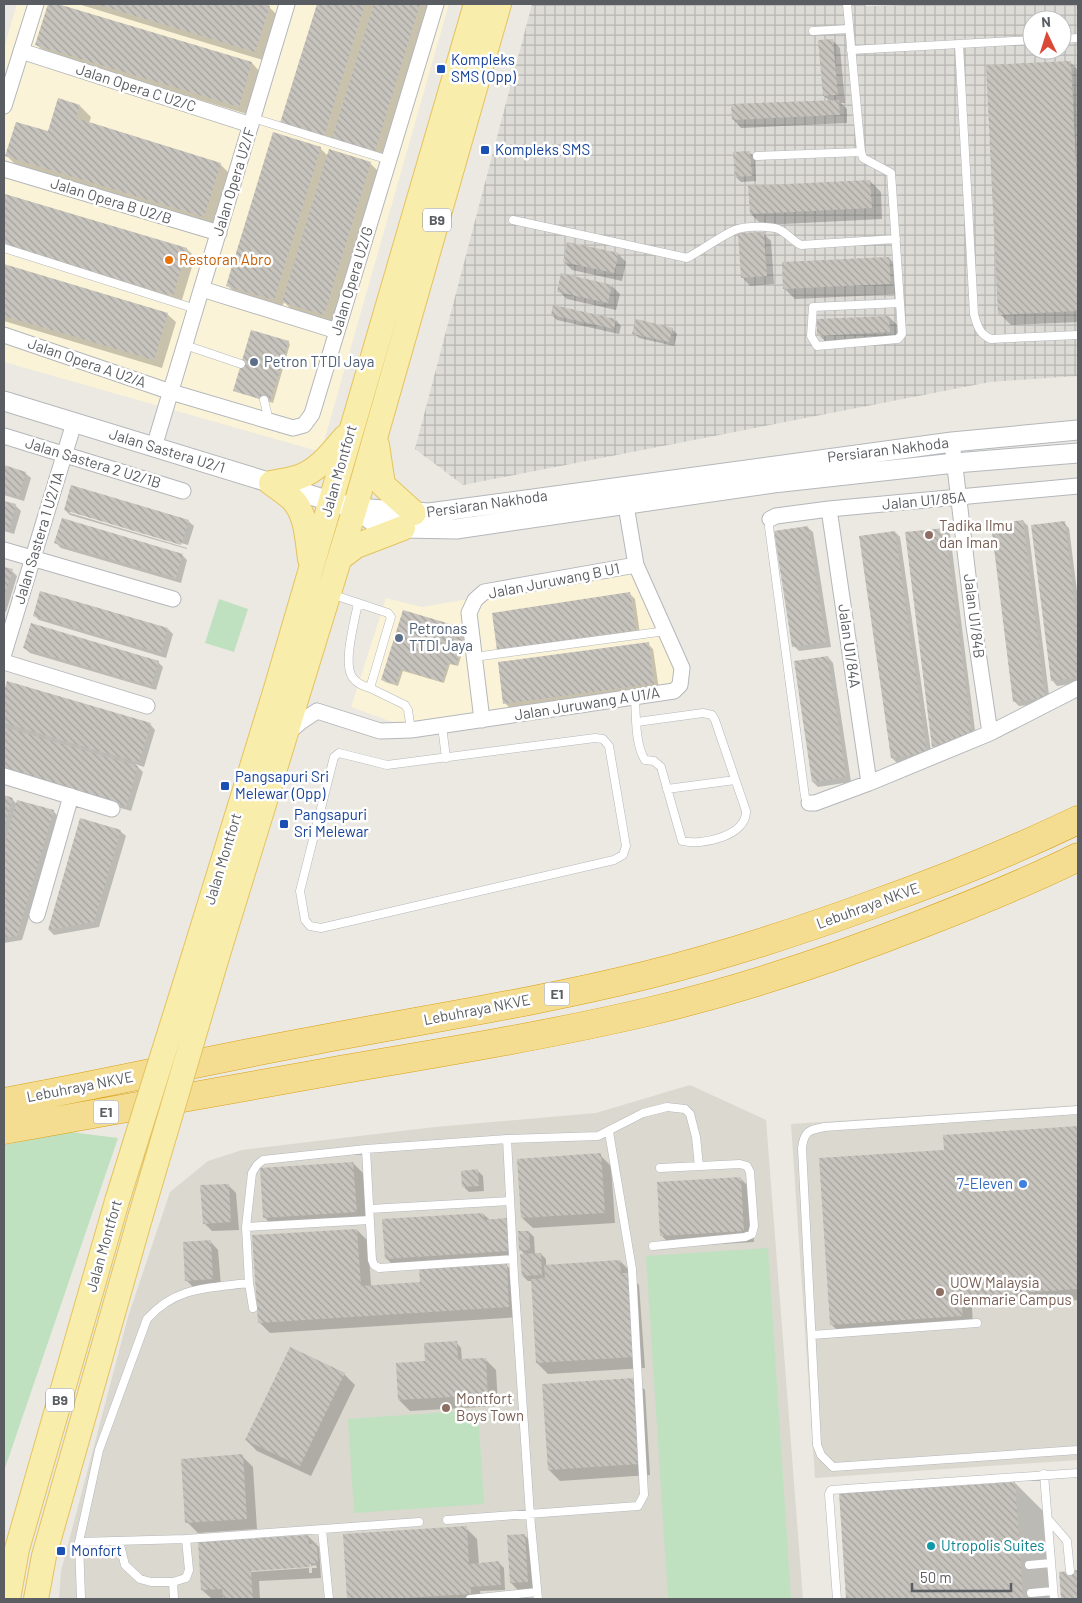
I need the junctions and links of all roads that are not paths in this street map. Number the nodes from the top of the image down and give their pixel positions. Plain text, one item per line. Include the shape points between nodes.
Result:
1 (36, 4) edge
2 (287, 4) edge
3 (436, 4) edge
4 (476, 4) edge
5 (499, 4) edge
6 (847, 4) edge
7 (850, 28) junction
8 (813, 31) dead end
9 (1022, 41) edge
10 (959, 45) junction
11 (852, 50) junction
12 (21, 51) junction
13 (4, 106) edge
14 (252, 122) junction
15 (861, 152) junction
16 (757, 156) dead end
17 (389, 160) junction
18 (4, 169) edge
19 (513, 220) dead end
20 (218, 233) junction
21 (896, 239) junction
22 (4, 248) edge
23 (202, 289) junction
24 (900, 302) junction
25 (196, 309) junction
26 (337, 331) junction
27 (4, 335) edge
28 (1078, 335) edge
29 (185, 345) junction
30 (241, 364) dead end
31 (171, 392) junction
32 (264, 400) dead end
33 (4, 401) edge
34 (269, 421) junction
35 (74, 423) junction
36 (351, 430) junction
37 (1078, 430) edge
38 (4, 436) edge
39 (376, 436) junction
40 (952, 442) junction
41 (154, 447) junction
42 (1078, 453) edge
43 (64, 455) junction
44 (955, 463) junction
45 (272, 483) junction
46 (623, 485) junction
47 (1078, 486) edge
48 (183, 490) dead end
49 (960, 498) junction
50 (330, 501) junction
51 (626, 504) junction
52 (355, 508) junction
53 (829, 509) junction
54 (770, 519) joint
55 (408, 520) junction
56 (4, 550) edge
57 (33, 558) junction
58 (340, 558) junction
59 (311, 566) junction
60 (636, 566) junction
61 (329, 593) junction
62 (173, 599) dead end
63 (358, 603) junction
64 (666, 631) junction
65 (4, 653) edge
66 (474, 657) junction
67 (4, 662) edge
68 (304, 678) junction
69 (370, 688) junction
70 (1078, 688) edge
71 (635, 697) junction
72 (147, 706) dead end
73 (317, 711) junction
74 (482, 720) junction
75 (637, 722) junction
76 (442, 726) junction
77 (411, 730) junction
78 (990, 733) junction
79 (286, 735) junction
80 (446, 758) junction
81 (4, 776) edge
82 (735, 780) junction
83 (869, 783) junction
84 (667, 789) junction
85 (72, 796) junction
86 (809, 802) joint
87 (112, 808) dead end
88 (1078, 820) edge
89 (1078, 857) edge
90 (38, 915) dead end
91 (206, 954) junction
92 (8, 1099) edge
93 (1078, 1110) edge
94 (4, 1130) edge
95 (609, 1132) junction
96 (507, 1140) junction
97 (366, 1149) junction
98 (699, 1166) junction
99 (660, 1168) dead end
100 (510, 1201) junction
101 (370, 1210) junction
102 (370, 1220) junction
103 (246, 1227) junction
104 (652, 1246) dead end
105 (513, 1259) junction
106 (249, 1283) junction
107 (253, 1308) dead end
108 (976, 1323) dead end
109 (812, 1335) junction
110 (1078, 1450) edge
111 (1078, 1473) edge
112 (1044, 1474) junction
113 (530, 1514) junction
114 (1048, 1519) junction
115 (447, 1520) dead end
116 (419, 1522) dead end
117 (322, 1530) junction
118 (186, 1539) junction
119 (119, 1541) junction
120 (79, 1542) junction
121 (1051, 1563) junction
122 (1029, 1565) dead end
123 (1070, 1571) dead end
124 (173, 1582) junction
125 (1031, 1593) dead end
126 (1054, 1595) edge
127 (537, 1596) edge
128 (8, 1599) edge
129 (36, 1599) edge
130 (81, 1599) edge
131 (174, 1599) edge
132 (329, 1599) edge
133 (470, 1599) edge
134 (837, 1599) edge

1 - 12 street
2 - 14 street, Jalan Opera U2/F
3 - 17 street, Jalan Opera U2/G
4 - 36 main road, Jalan Montfort / B9
5 - 39 main road, Jalan Montfort / B9
6 - 7 lane
7 - 8 lane
7 - 11 lane
9 - 10 lane
10 - 11 lane
10 - 28 lane via 977,328 991,339
11 - 15 lane
12 - 13 street
12 - 14 street, Jalan Opera C U2/C
14 - 17 lane
14 - 20 street, Jalan Opera U2/F
15 - 16 lane
15 - 21 lane via 863,158 891,173
17 - 26 street, Jalan Opera U2/G
18 - 20 street, Jalan Opera B U2/B
19 - 21 lane via 687,258 736,229 752,227 775,228 801,245
20 - 23 street, Jalan Opera U2/F
21 - 24 lane
22 - 25 lane
23 - 25 street, Jalan Opera U2/F
23 - 26 street
24 - 24 lane via 902,334 898,339 817,346 811,336 813,307
25 - 29 street, Jalan Opera U2/F
26 - 34 street, Jalan Opera U2/G via 312,414 304,425 293,428
27 - 31 street, Jalan Opera A U2/A
29 - 30 lane
29 - 31 street, Jalan Opera U2/F
31 - 34 street, Jalan Opera U2/G
31 - 41 street, Jalan Opera U2/F
32 - 34 lane
33 - 35 street, Jalan Sastera U2/1
35 - 41 street, Jalan Sastera U2/1
35 - 43 street, Jalan Sastera 1 U2/1A
36 - 45 main road via 312,471
36 - 50 main road, Jalan Montfort / B9
37 - 40 street, Persiaran Nakhoda
38 - 43 street, Jalan Sastera 2 U2/1B
39 - 52 main road, Jalan Montfort / B9
39 - 55 main road via 383,485
40 - 44 street, Jalan U1/84B
40 - 46 street, Persiaran Nakhoda
41 - 45 street, Jalan Sastera U2/1
42 - 44 street, Persiaran Nakhoda
43 - 48 street, Jalan Sastera 2 U2/1B
43 - 57 street, Jalan Sastera 1 U2/1A
44 - 49 street, Jalan U1/84B
44 - 51 street, Persiaran Nakhoda via 773,483
45 - 50 street, Jalan Sastera U2/1
45 - 59 main road via 292,499 304,519
46 - 51 street, Jalan Juruwang A U1/A
46 - 55 street, Persiaran Nakhoda via 429,513
47 - 49 street, Jalan U1/85A
49 - 53 street, Jalan U1/85A
49 - 78 street, Jalan U1/84B
50 - 52 street, Persiaran Nakhoda
50 - 59 main road, Jalan Montfort / B9
51 - 55 street, Persiaran Nakhoda via 456,529
51 - 60 street, Jalan Juruwang A U1/A
52 - 55 street, Persiaran Nakhoda via 378,508
52 - 58 main road, Jalan Montfort / B9
53 - 54 street, Jalan U1/85A
53 - 83 street, Jalan U1/84A
54 - 86 lane via 768,527 805,797
55 - 58 main road via 356,546
56 - 57 street
57 - 62 street
57 - 65 street, Jalan Sastera 1 U2/1A
58 - 61 main road, Jalan Montfort / B9
59 - 91 main road, Jalan Montfort / B9
60 - 64 street, Jalan Juruwang A U1/A
60 - 66 street, Jalan Juruwang B U1 via 484,592 468,613
61 - 63 lane
61 - 68 main road, Jalan Montfort / B9
63 - 69 lane via 349,670 352,678
63 - 69 lane via 388,613 391,617
64 - 66 lane
64 - 71 street, Jalan Juruwang A U1/A via 682,668 680,685 674,691
66 - 74 street, Jalan Juruwang B U1
67 - 72 street
68 - 73 street
68 - 79 main road, Jalan Montfort / B9
69 - 77 lane via 405,706
70 - 78 street
71 - 74 street, Jalan Juruwang A U1/A
71 - 75 lane
73 - 77 street, Jalan Juruwang A U1/A via 380,731
73 - 79 street
74 - 76 street, Jalan Juruwang A U1/A
75 - 82 lane via 703,712 712,715
75 - 84 lane via 640,753 645,760 654,761 661,767
76 - 77 street, Jalan Juruwang A U1/A
76 - 80 lane
78 - 83 street
79 - 91 main road, Jalan Montfort / B9
80 - 80 lane via 603,739 609,746 626,846 623,854 614,860 340,924 321,928 310,926 305,920 300,891 334,757 340,753 387,765
81 - 85 street
82 - 84 lane
82 - 84 lane via 746,811 745,821 721,838 688,843 682,841
83 - 86 street via 815,803
85 - 87 street
85 - 90 street
88 - 92 highway, Lebuhraya NKVE / E1 via 922,887 776,939 691,964 507,1005
89 - 94 highway, Lebuhraya NKVE / E1 via 961,909 808,966 648,1012 452,1051
91 - 128 main road, Jalan Montfort / B9, bridge via 117,1201 17,1549
91 - 129 main road, Jalan Montfort / B9, bridge via 140,1218 44,1556
93 - 109 lane via 811,1130 803,1139 802,1148
95 - 96 lane via 598,1136
95 - 98 lane via 644,1113 667,1107 685,1109 690,1114 696,1137
95 - 113 lane via 632,1269 644,1495 638,1506
96 - 97 lane
96 - 100 lane
97 - 101 lane
97 - 103 lane via 263,1160 252,1172
98 - 99 lane
98 - 104 lane via 747,1166 754,1226 752,1234
100 - 101 lane
100 - 105 lane
101 - 102 lane
102 - 103 lane
102 - 105 lane via 372,1260 379,1268
103 - 106 lane
105 - 113 lane
106 - 107 lane
106 - 120 lane via 192,1290 173,1297 148,1319 99,1450
108 - 109 lane
109 - 110 lane via 818,1445 821,1454 833,1467
111 - 112 lane
112 - 114 lane
112 - 134 lane via 831,1490
113 - 115 lane
113 - 127 lane
114 - 121 lane
114 - 123 lane via 1067,1541
116 - 117 lane
117 - 118 lane
117 - 132 lane
118 - 119 lane
118 - 124 lane via 189,1570 186,1578
119 - 120 lane
119 - 124 lane via 125,1565 140,1579
120 - 130 lane
121 - 122 lane
121 - 126 lane
124 - 131 lane
125 - 126 lane
127 - 133 lane

